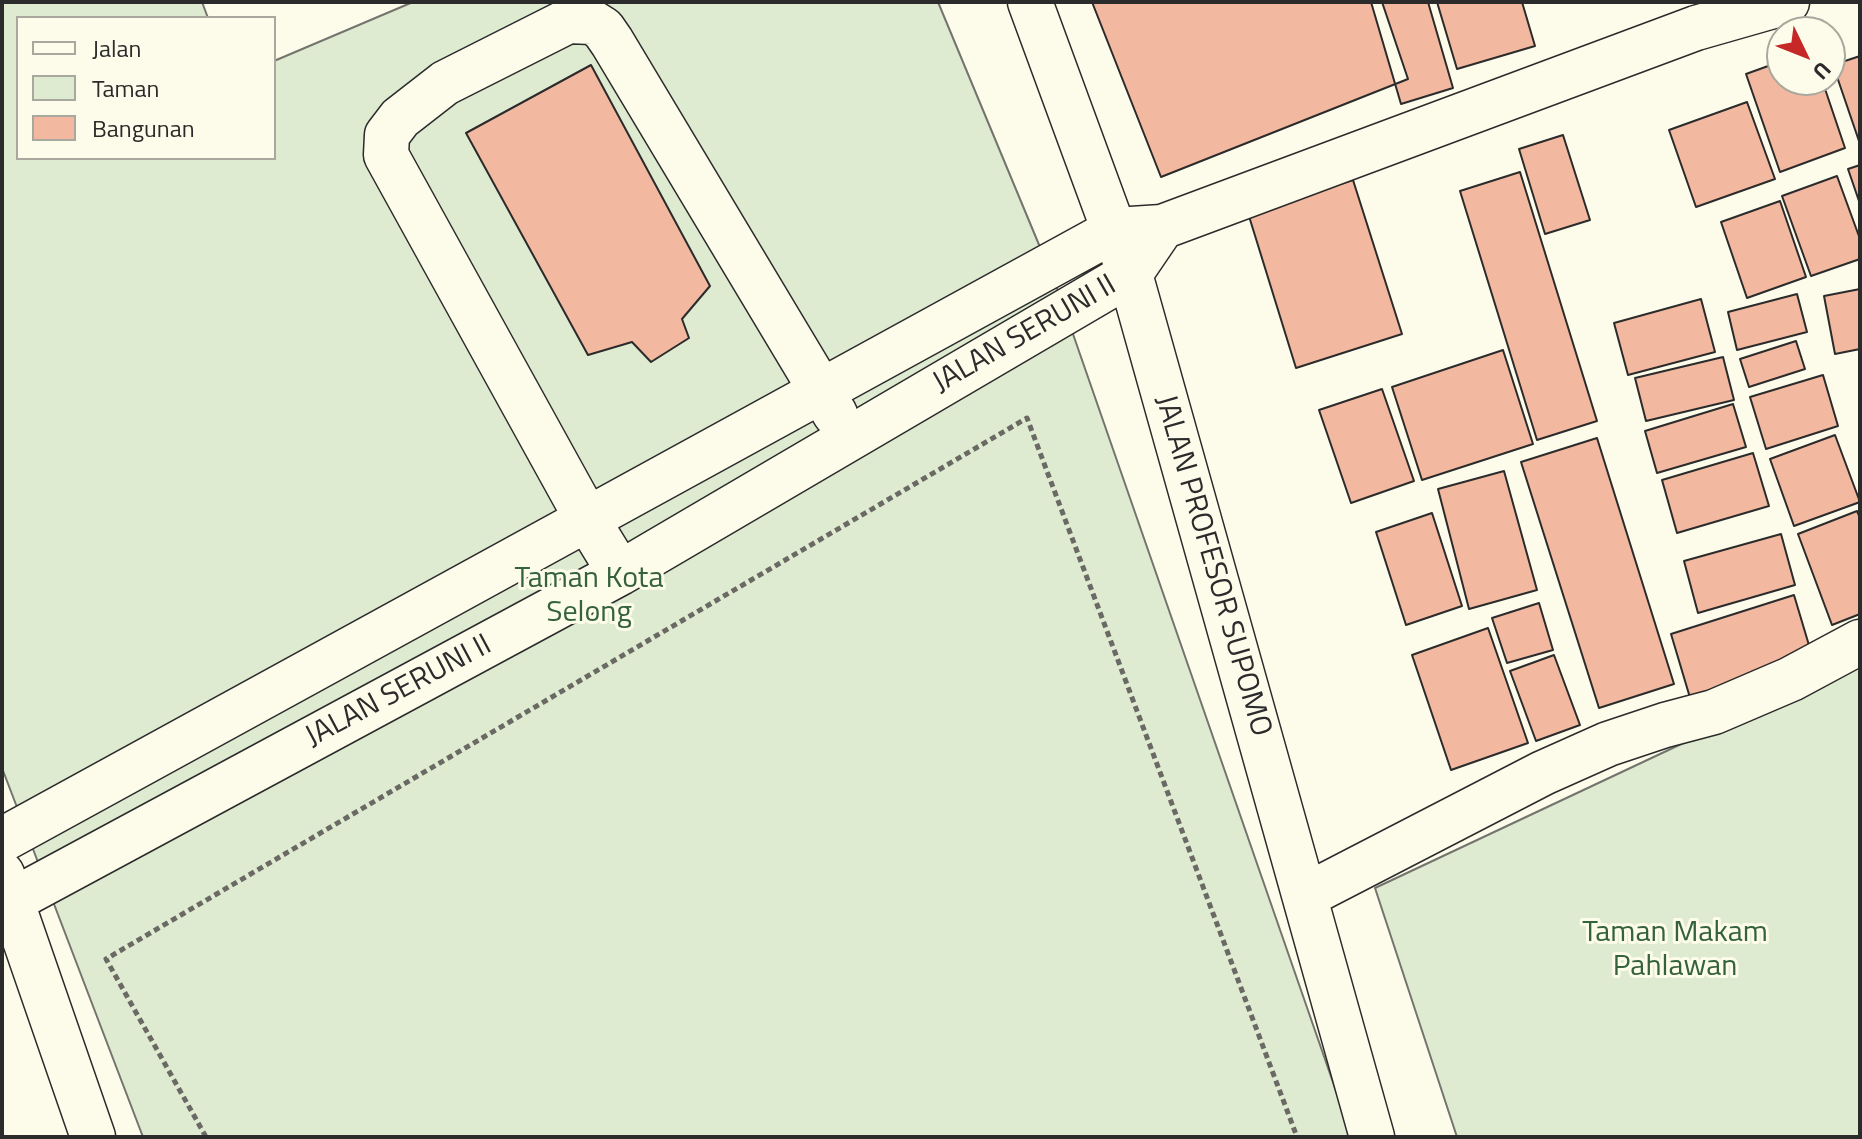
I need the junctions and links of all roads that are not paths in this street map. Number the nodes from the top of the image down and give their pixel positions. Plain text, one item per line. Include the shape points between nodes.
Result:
1 (1030, 2) edge
2 (1787, 2) edge
3 (1162, 227) junction
4 (1115, 230) junction
5 (1130, 274) junction
6 (820, 391) junction
7 (849, 438) junction
8 (587, 519) junction
9 (620, 573) junction
10 (1860, 642) edge
11 (2, 840) edge
12 (6, 891) edge
13 (1305, 896) junction
14 (93, 1137) edge
15 (1372, 1137) edge

1 - 4 street, JALAN PROFESOR SUPOMO
2 - 3 street via 1696,28
3 - 4 street, JALAN SERUNI II
3 - 5 street, JALAN SERUNI II
4 - 5 street, JALAN PROFESOR SUPOMO
4 - 6 street, JALAN SERUNI II
5 - 7 street, JALAN SERUNI II
5 - 13 street, JALAN PROFESOR SUPOMO
6 - 7 street
6 - 8 street, JALAN SERUNI II
6 - 8 street via 603,29 592,22 568,21 445,83 400,118 387,135 386,155
7 - 9 street, JALAN SERUNI II
8 - 9 street
8 - 11 street, JALAN SERUNI II
9 - 12 street, JALAN SERUNI II
10 - 13 street via 1714,712 1608,744 1543,773
12 - 14 street
13 - 15 street, JALAN PROFESOR SUPOMO

